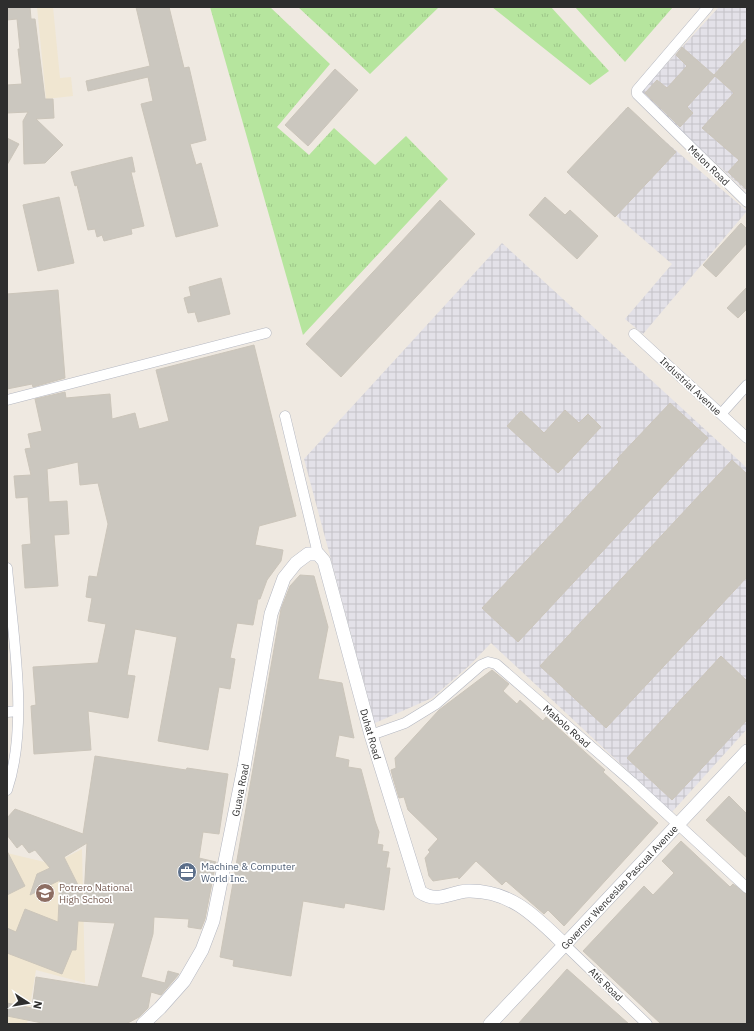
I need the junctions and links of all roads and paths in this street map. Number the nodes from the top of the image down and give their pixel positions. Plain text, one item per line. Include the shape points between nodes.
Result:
1 (708, 7) edge
2 (747, 202) edge
3 (266, 333) dead end
4 (634, 334) dead end
5 (747, 386) edge
6 (7, 400) edge
7 (721, 414) junction
8 (285, 416) dead end
9 (747, 438) edge
10 (318, 554) junction
11 (7, 568) edge
12 (18, 711) junction
13 (7, 712) edge
14 (371, 735) junction
15 (747, 751) edge
16 (7, 790) edge
17 (677, 825) junction
18 (747, 888) edge
19 (565, 945) junction
20 (143, 1024) edge
21 (490, 1024) edge
22 (647, 1024) edge

1 - 2 street, Melon Road via 637,90 637,94
3 - 6 street
4 - 7 street, Industrial Avenue
5 - 7 street
7 - 9 street, Industrial Avenue
8 - 10 street, Duhat Road
10 - 14 street, Duhat Road via 324,561
10 - 20 street, Guava Road via 308,554 296,563 284,578 274,607 213,921 202,950 184,981
11 - 12 street
12 - 13 street
12 - 16 street via 13,773
14 - 17 street, Mabolo Road via 405,723 436,704 481,665 488,662 496,664 632,782
14 - 19 street, Duhat Road via 420,892 428,898 433,898 467,891 484,893 517,903 534,914
15 - 17 street, Governor Wenceslao Pascual Avenue
17 - 18 street, Mabolo Road
17 - 19 street, Governor Wenceslao Pascual Avenue
19 - 21 street, Governor Wenceslao Pascual Avenue
19 - 22 street, Atis Road

